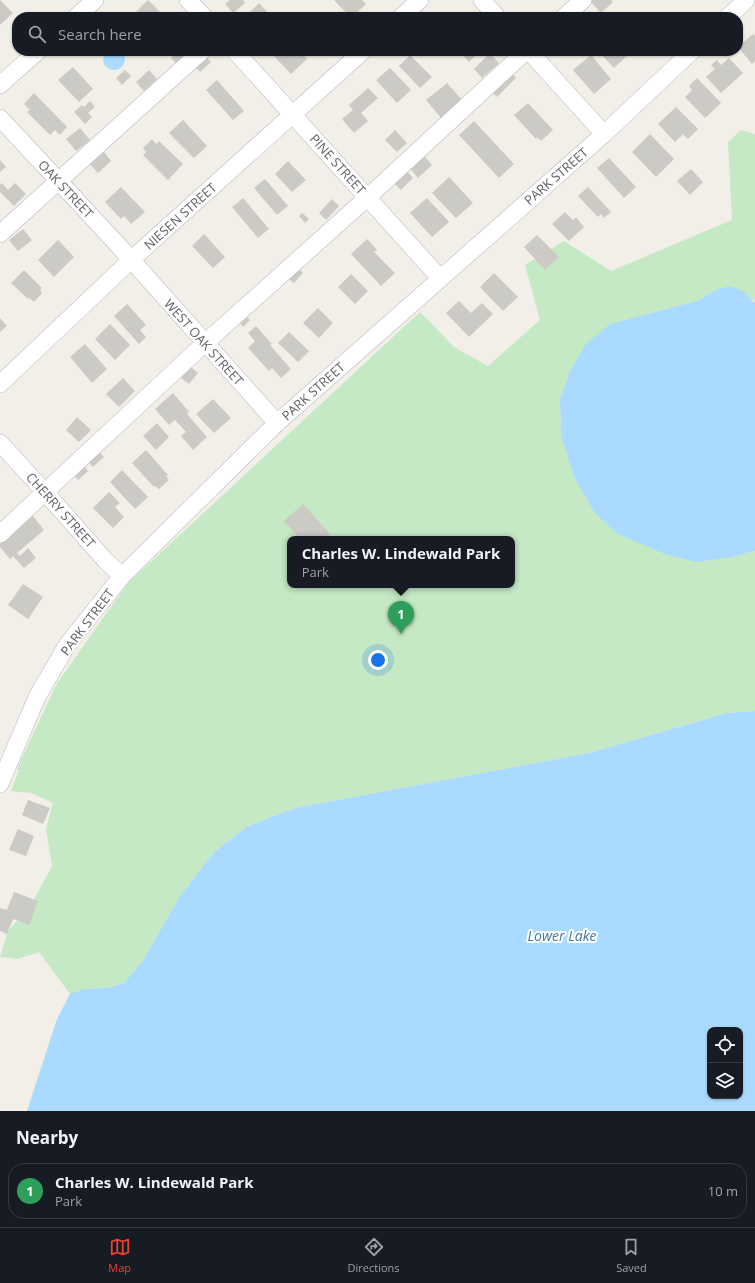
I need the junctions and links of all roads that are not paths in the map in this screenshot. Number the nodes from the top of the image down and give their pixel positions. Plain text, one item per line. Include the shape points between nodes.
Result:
1 (95, 0) edge
2 (188, 0) edge
3 (420, 0) edge
4 (482, 0) edge
5 (583, 0) edge
6 (746, 0) edge
7 (82, 12) edge
8 (199, 12) edge
9 (407, 12) edge
10 (493, 12) edge
11 (570, 12) edge
12 (733, 12) edge
13 (32, 56) edge
14 (197, 56) edge
15 (240, 56) edge
16 (357, 56) edge
17 (522, 56) edge
18 (532, 56) edge
19 (687, 56) edge
20 (0, 85) edge
21 (293, 114) junction
22 (0, 118) edge
23 (604, 134) junction
24 (58, 182) junction
25 (368, 197) junction
26 (0, 234) edge
27 (131, 260) junction
28 (440, 278) junction
29 (205, 343) junction
30 (0, 384) edge
31 (277, 423) junction
32 (0, 443) edge
33 (45, 492) junction
34 (0, 534) edge
35 (122, 576) junction
36 (0, 784) edge

1 - 7 street
2 - 8 street
3 - 9 street
4 - 10 street
5 - 11 street
6 - 12 street
13 - 20 street
14 - 24 street
15 - 21 street, PINE STREET
16 - 21 street, NIESEN STREET
17 - 25 street
18 - 23 street
19 - 23 street, PARK STREET
21 - 25 street, PINE STREET
21 - 27 street, NIESEN STREET
22 - 24 street, OAK STREET
23 - 28 street, PARK STREET
24 - 26 street
24 - 27 street, OAK STREET
25 - 28 street, PINE STREET
25 - 29 street
27 - 29 street, WEST OAK STREET
27 - 30 street, NIESEN STREET
28 - 31 street, PARK STREET
29 - 31 street, WEST OAK STREET
29 - 33 street
31 - 35 street, PARK STREET
32 - 33 street, CHERRY STREET
33 - 34 street
33 - 35 street, CHERRY STREET
35 - 36 street, PARK STREET via 68,645 41,690

